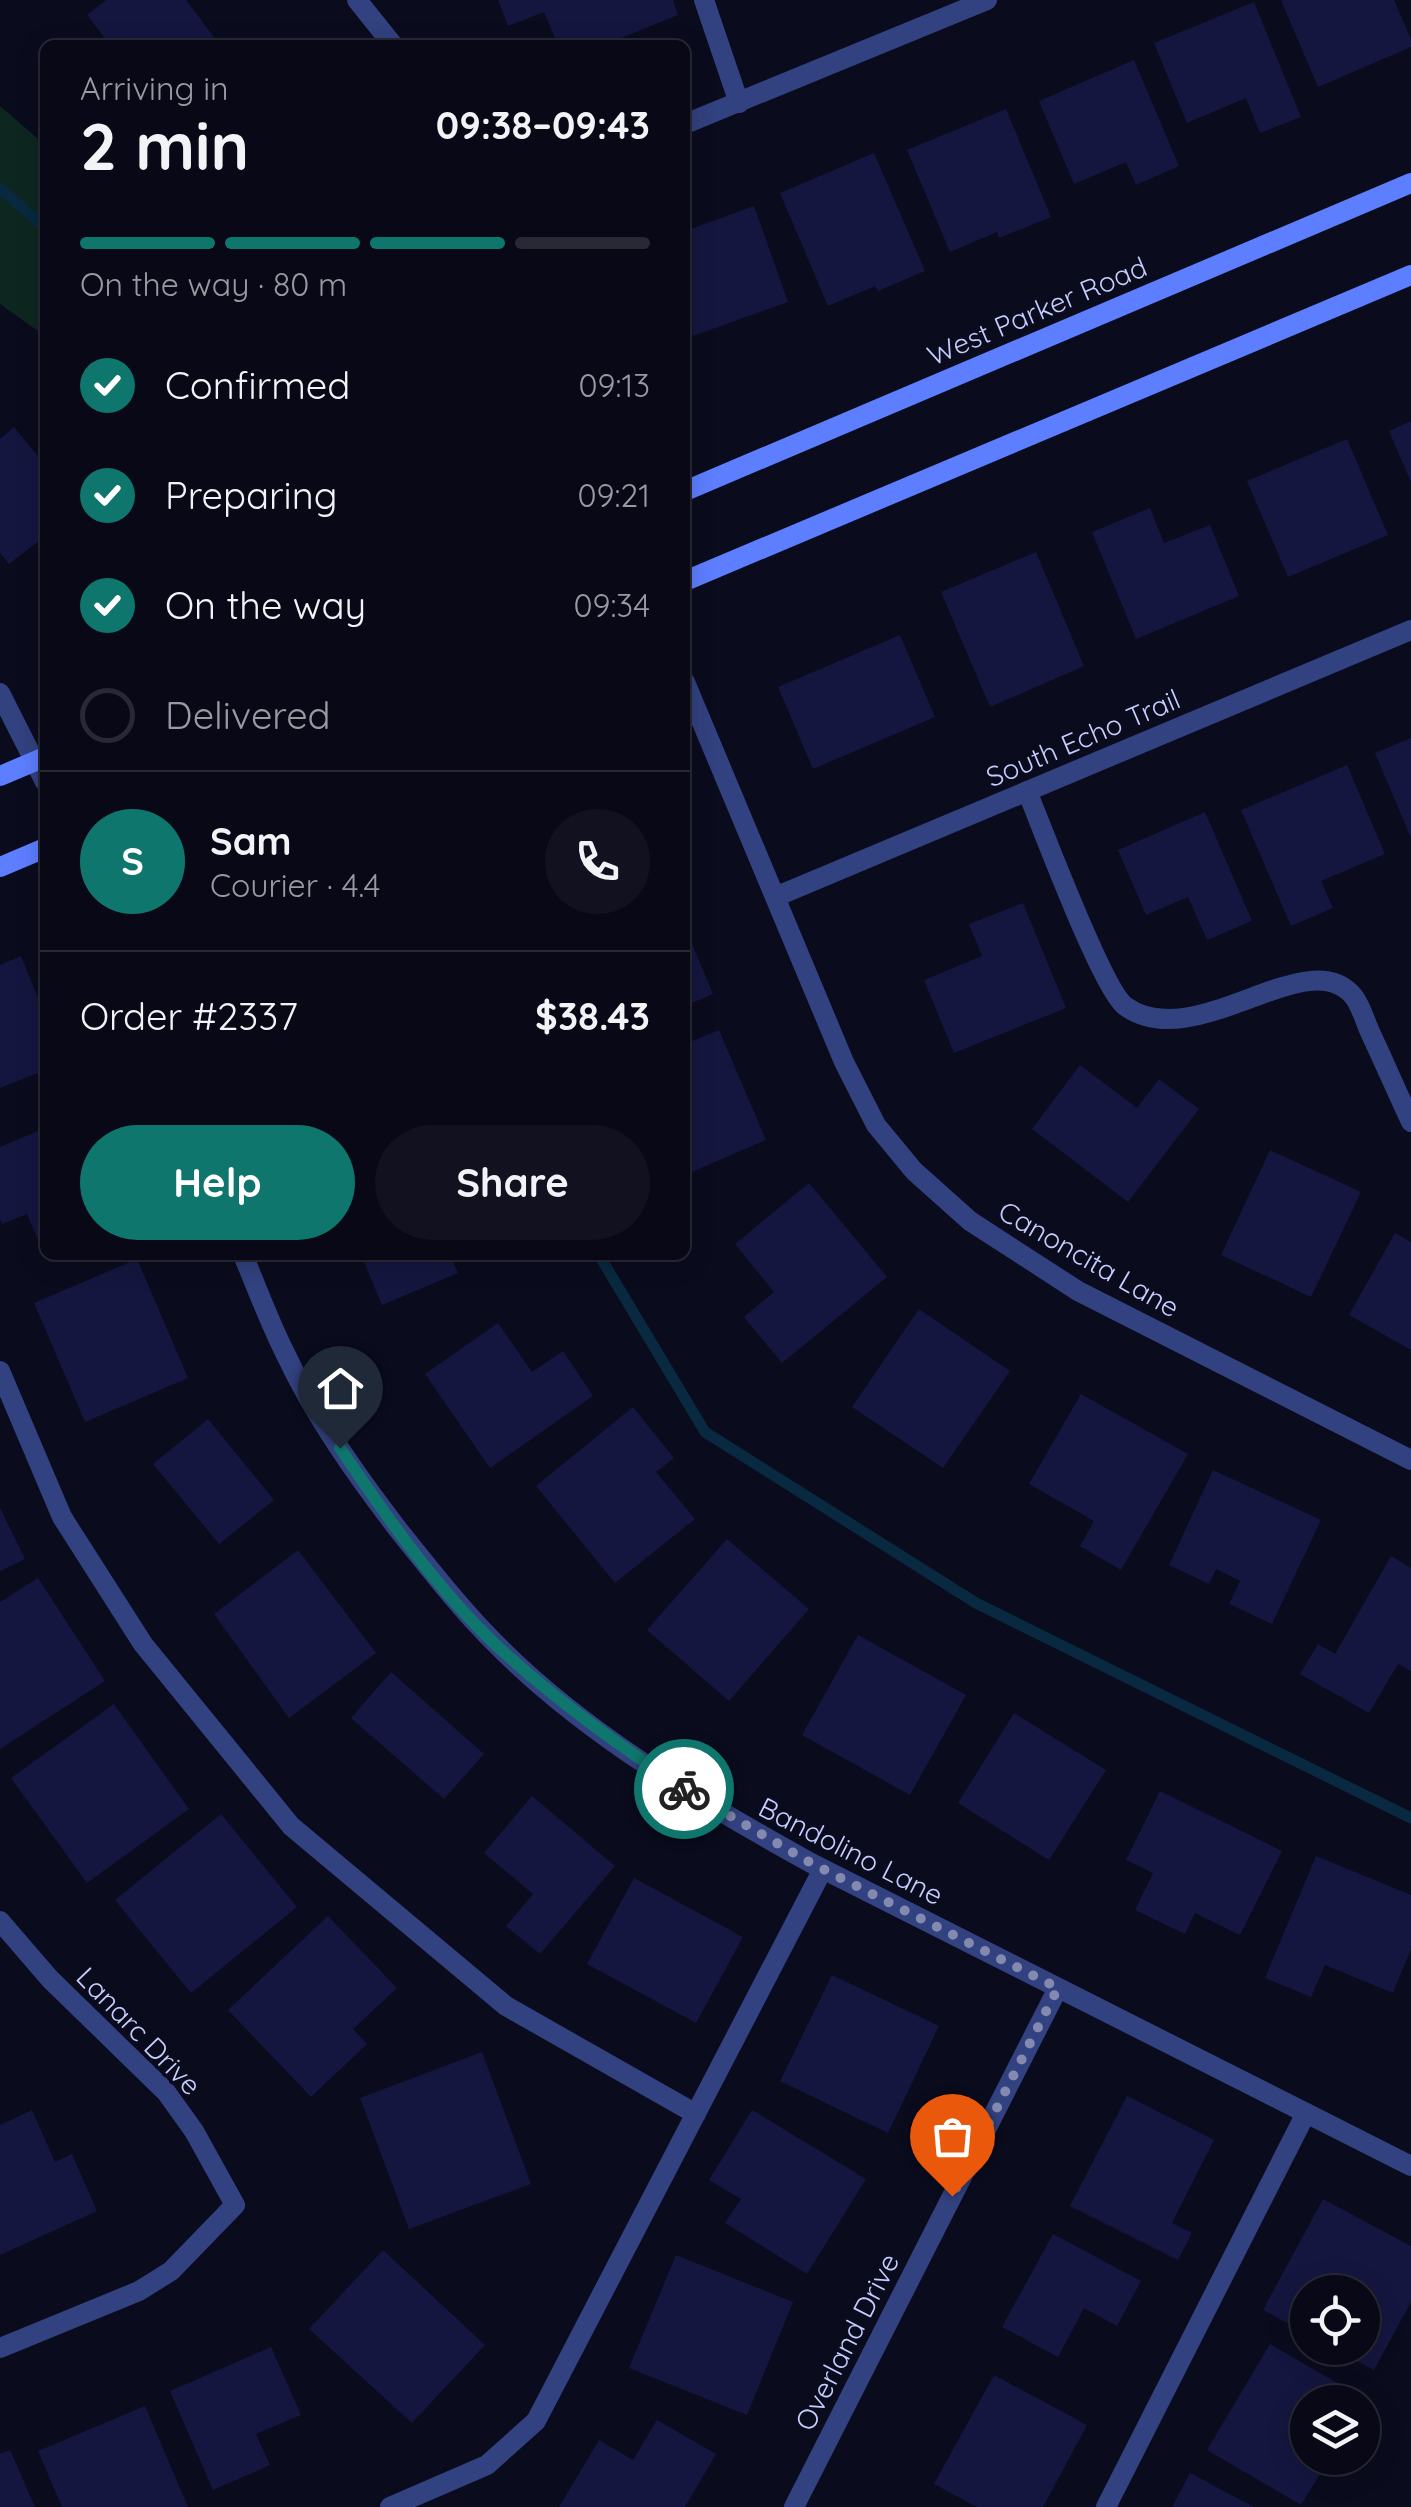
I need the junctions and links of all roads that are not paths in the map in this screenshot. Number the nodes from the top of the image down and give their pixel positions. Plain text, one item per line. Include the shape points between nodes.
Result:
1 (357, 0) edge
2 (704, 0) edge
3 (987, 0) edge
4 (390, 40) edge
5 (740, 103) junction
6 (690, 122) edge
7 (1411, 183) edge
8 (1411, 276) edge
9 (690, 489) edge
10 (690, 578) edge
11 (1411, 630) edge
12 (0, 693) edge
13 (690, 694) edge
14 (40, 757) edge
15 (40, 759) edge
16 (0, 776) edge
17 (1027, 791) junction
18 (40, 850) edge
19 (0, 867) edge
20 (775, 896) junction
21 (1411, 1122) edge
22 (246, 1260) edge
23 (0, 1371) edge
24 (1411, 1460) edge
25 (823, 1869) junction
26 (0, 1921) edge
27 (1058, 1988) junction
28 (1306, 2113) junction
29 (696, 2114) junction
30 (1411, 2166) edge
31 (0, 2348) edge
32 (390, 2507) edge
33 (794, 2507) edge
34 (1106, 2507) edge

1 - 4 street
2 - 5 street
3 - 5 street
5 - 6 street
7 - 9 main road, West Parker Road
8 - 10 main road
11 - 17 street, South Echo Trail
12 - 14 street
13 - 20 street, Canoncita Lane
15 - 16 main road
17 - 20 street, South Echo Trail
17 - 21 street via 1122,1004 1153,1020 1188,1020 1324,979 1354,996
18 - 19 main road
20 - 24 street, Canoncita Lane via 876,1126 970,1221 1078,1292
22 - 25 street, Bandolino Lane via 322,1422 374,1499 495,1644 617,1744 718,1812
23 - 29 street via 62,1517 143,1644 291,1826 506,2006
25 - 27 street, Bandolino Lane
25 - 29 street
26 - 31 street, Lanarc Drive via 166,2092 235,2205 171,2272
27 - 28 street, Bandolino Lane
27 - 33 street, Overland Drive
28 - 30 street, Bandolino Lane
28 - 34 street
29 - 32 street via 536,2421 487,2465

